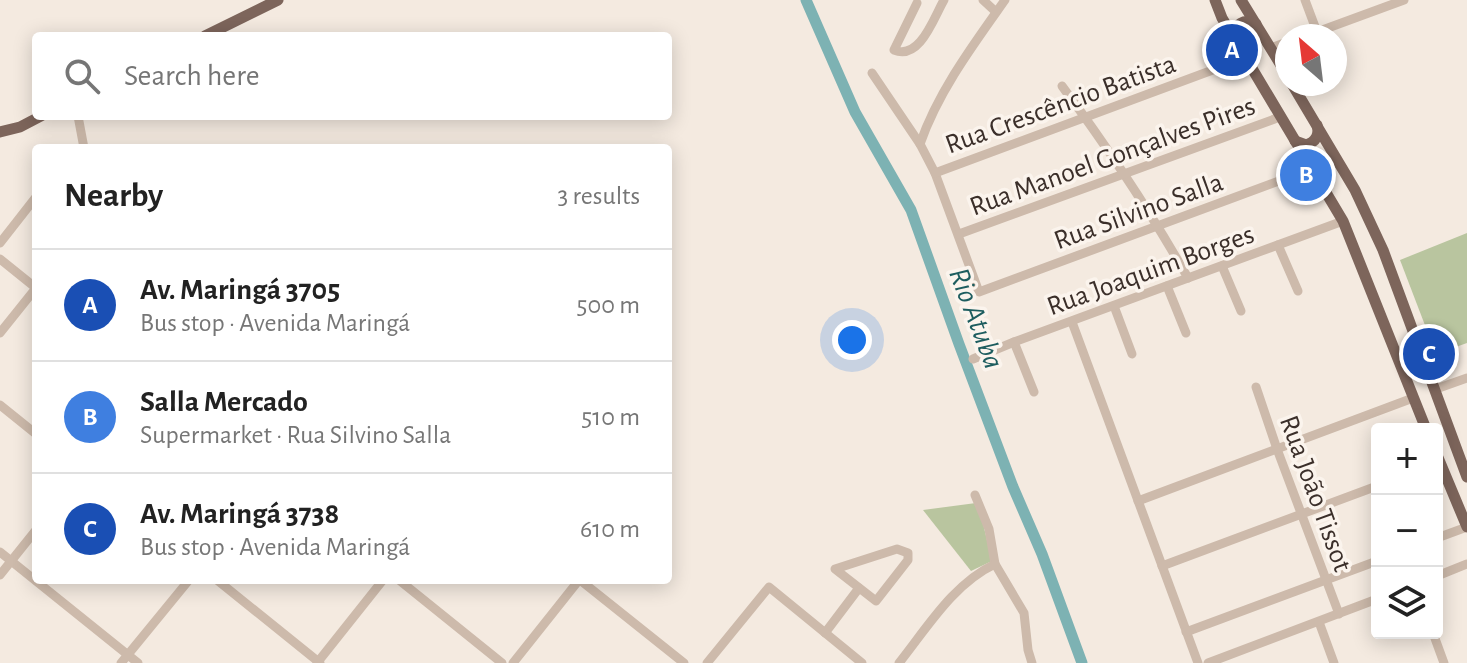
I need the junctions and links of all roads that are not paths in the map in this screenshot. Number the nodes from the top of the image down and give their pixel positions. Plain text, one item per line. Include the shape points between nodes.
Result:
1 (278, 0) edge
2 (944, 0) edge
3 (983, 0) edge
4 (1005, 0) edge
5 (1215, 0) edge
6 (1241, 0) edge
7 (1305, 0) edge
8 (1404, 0) edge
9 (916, 1) edge
10 (1379, 4) edge
11 (996, 12) junction
12 (935, 15) junction
13 (1256, 24) junction
14 (1314, 24) edge
15 (1335, 24) edge
16 (213, 32) edge
17 (1233, 36) junction
18 (1275, 46) edge
19 (1271, 48) junction
20 (1275, 55) edge
21 (1245, 58) junction
22 (872, 73) dead end
23 (1062, 86) dead end
24 (1299, 96) edge
25 (1086, 117) junction
26 (1280, 117) junction
27 (33, 120) edge
28 (80, 120) edge
29 (1317, 125) junction
30 (0, 132) edge
31 (1295, 140) junction
32 (83, 144) edge
33 (920, 144) junction
34 (1311, 169) junction
35 (935, 173) junction
36 (1125, 173) junction
37 (32, 202) edge
38 (1343, 221) junction
39 (1159, 226) junction
40 (959, 234) junction
41 (0, 243) edge
42 (1278, 245) junction
43 (0, 259) edge
44 (1222, 266) junction
45 (1188, 278) junction
46 (32, 285) edge
47 (1167, 286) junction
48 (1298, 291) dead end
49 (32, 293) edge
50 (1114, 306) junction
51 (1241, 311) dead end
52 (1072, 322) junction
53 (0, 333) edge
54 (1186, 333) dead end
55 (1014, 342) junction
56 (1132, 354) dead end
57 (973, 359) dead end
58 (1467, 378) edge
59 (1256, 387) dead end
60 (1436, 389) junction
61 (1034, 392) dead end
62 (1413, 398) junction
63 (0, 405) edge
64 (1446, 418) junction
65 (1424, 423) edge
66 (1427, 423) edge
67 (32, 431) edge
68 (1277, 449) junction
69 (1463, 456) edge
70 (1443, 470) edge
71 (1467, 477) edge
72 (1371, 488) edge
73 (975, 495) dead end
74 (1138, 501) junction
75 (1462, 502) edge
76 (1301, 514) junction
77 (1467, 527) edge
78 (32, 535) edge
79 (1443, 536) edge
80 (0, 552) edge
81 (11, 561) junction
82 (1371, 563) edge
83 (995, 564) junction
84 (1467, 564) edge
85 (1162, 566) junction
86 (1443, 574) edge
87 (0, 575) edge
88 (32, 579) edge
89 (1325, 580) junction
90 (38, 584) edge
91 (186, 584) edge
92 (222, 584) edge
93 (380, 584) edge
94 (404, 584) edge
95 (577, 584) edge
96 (585, 584) edge
97 (859, 588) junction
98 (1371, 601) edge
99 (1339, 614) junction
100 (1319, 622) junction
101 (1186, 632) junction
102 (825, 633) junction
103 (1435, 639) edge
104 (124, 659) edge
105 (1222, 661) edge
106 (138, 663) edge
107 (318, 663) edge
108 (502, 663) edge
109 (513, 663) edge
110 (684, 663) edge
111 (707, 663) edge
112 (862, 663) edge
113 (899, 663) edge
114 (1032, 663) edge
115 (1198, 663) edge
116 (1208, 663) edge
117 (1334, 663) edge
118 (1444, 663) edge

1 - 16 main road
2 - 12 street
3 - 11 street
4 - 11 street
5 - 17 main road
6 - 13 main road
7 - 14 street
8 - 10 street
9 - 12 street
9 - 12 street via 894,50 905,52 921,43
10 - 15 street
11 - 33 street via 939,101
13 - 17 main road via 1240,23
13 - 19 main road
17 - 21 main road
18 - 19 street
19 - 20 main road
21 - 25 street, Rua Crescêncio Batista
21 - 26 main road
22 - 33 street
23 - 25 street
24 - 29 main road
25 - 35 street, Rua Crescêncio Batista
25 - 36 street
26 - 31 main road
26 - 36 street, Rua Manoel Gonçalves Pires
27 - 30 main road
28 - 32 street
29 - 31 main road via 1314,141 1302,145
29 - 60 main road via 1374,230
31 - 34 main road
33 - 35 street
34 - 38 main road
34 - 39 street, Rua Silvino Salla
35 - 40 street
36 - 39 street
36 - 40 street, Rua Manoel Gonçalves Pires
37 - 41 street
38 - 42 street, Rua Joaquim Borges
38 - 62 main road
39 - 40 street, Rua Silvino Salla via 979,292
39 - 45 street
42 - 44 street, Rua Joaquim Borges
42 - 48 street
43 - 46 street
44 - 45 street, Rua Joaquim Borges
44 - 51 street
45 - 47 street, Rua Joaquim Borges
47 - 50 street, Rua Joaquim Borges
47 - 54 street
49 - 53 street
50 - 52 street, Rua Joaquim Borges
50 - 56 street
52 - 55 street, Rua Joaquim Borges
52 - 74 street
55 - 57 street, Rua Joaquim Borges
55 - 61 street
58 - 60 street
59 - 68 street, Rua João Tissot
60 - 64 main road
62 - 65 main road
62 - 68 street
63 - 67 street
64 - 66 main road via 1436,415
64 - 69 main road
68 - 74 street
68 - 76 street, Rua João Tissot
69 - 71 main road
70 - 75 main road
72 - 76 street
73 - 83 street
74 - 85 street
75 - 77 main road
76 - 85 street
76 - 89 street, Rua João Tissot
77 - 79 street
78 - 81 street
80 - 81 street
81 - 87 street
81 - 88 street
82 - 89 street
83 - 113 street via 963,584
83 - 114 street via 1024,613
84 - 86 street
85 - 101 street
89 - 99 street, Rua João Tissot
89 - 101 street
90 - 104 street
91 - 104 street
92 - 107 street
93 - 107 street
94 - 108 street
95 - 109 street
96 - 110 street
97 - 97 street via 876,601 908,553 891,550 835,569
97 - 102 street
98 - 99 street
99 - 100 street
100 - 105 street
100 - 117 street
101 - 115 street
102 - 111 street via 769,587
102 - 112 street
103 - 118 street
104 - 106 street
105 - 116 street

